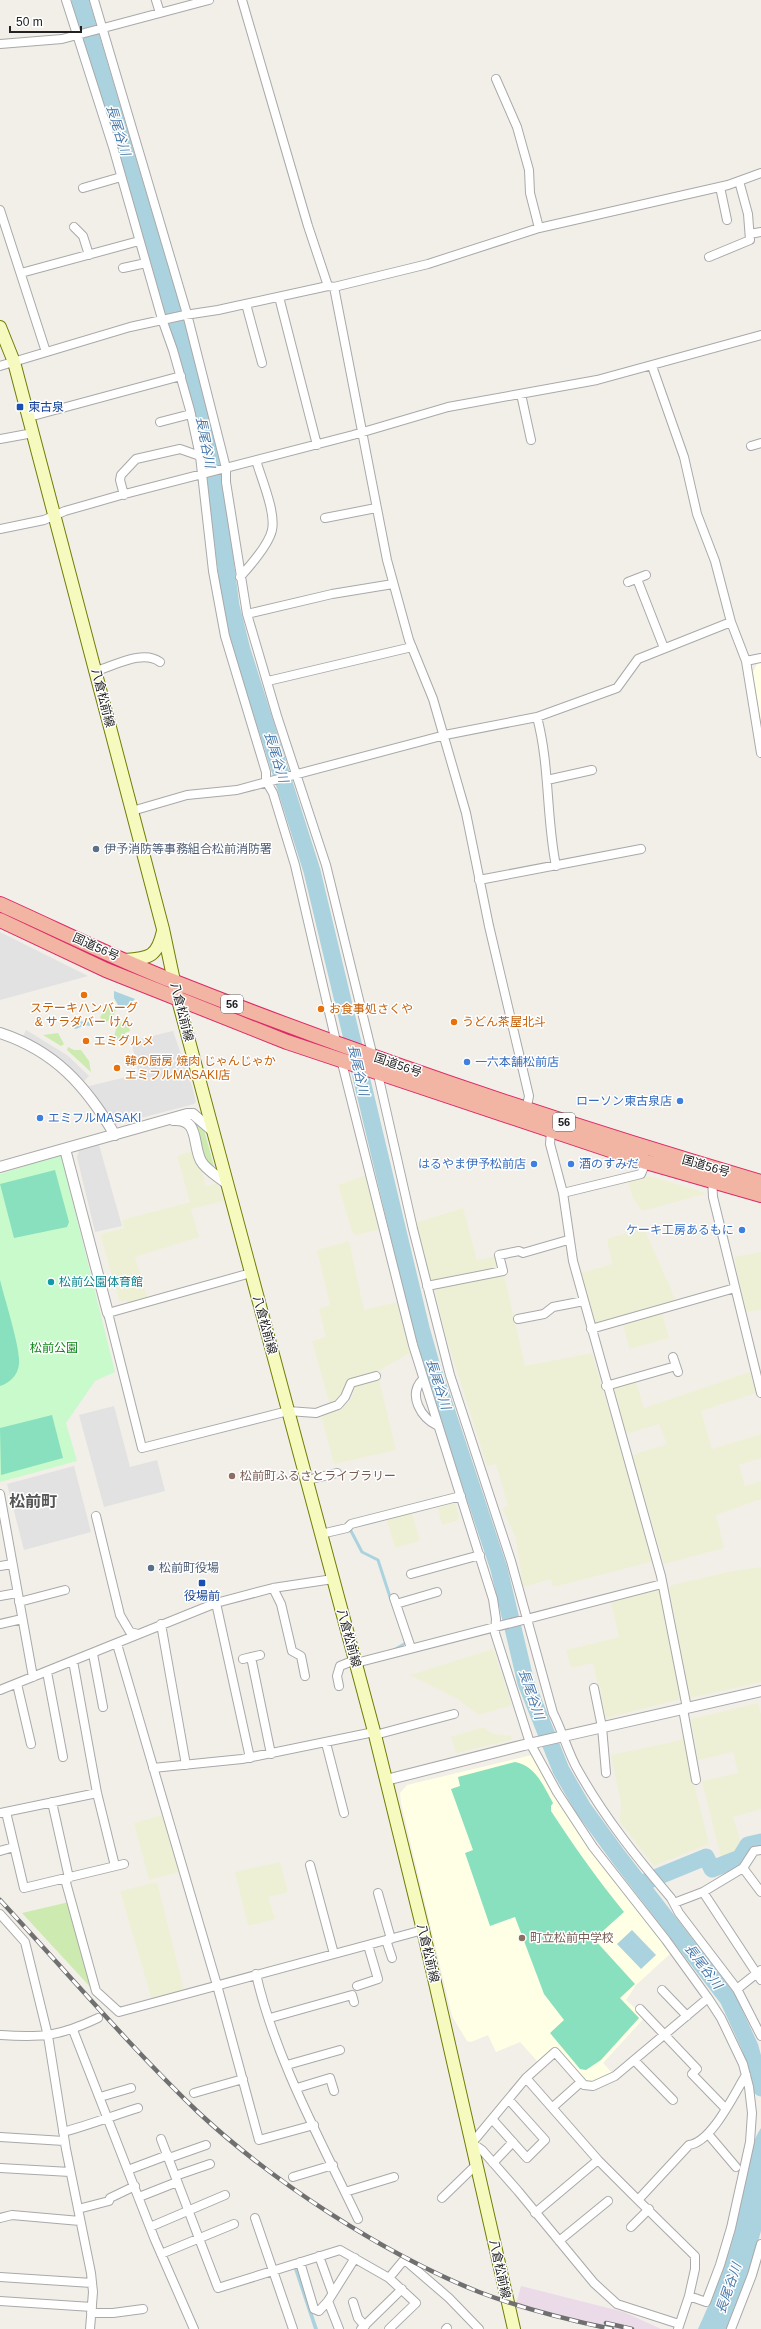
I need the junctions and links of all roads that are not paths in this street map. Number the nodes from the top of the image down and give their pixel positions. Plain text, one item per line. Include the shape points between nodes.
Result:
1 (66, 0) edge
2 (94, 0) edge
3 (156, 0) edge
4 (209, 0) edge
5 (242, 0) edge
6 (160, 13) junction
7 (102, 29) junction
8 (78, 35) junction
9 (0, 44) edge
10 (496, 79) dead end
11 (761, 173) edge
12 (121, 177) junction
13 (739, 181) junction
14 (720, 187) junction
15 (83, 188) dead end
16 (0, 210) edge
17 (727, 220) dead end
18 (74, 227) dead end
19 (539, 228) junction
20 (761, 232) edge
21 (750, 234) junction
22 (140, 241) junction
23 (89, 255) junction
24 (709, 257) dead end
25 (146, 263) junction
26 (123, 268) dead end
27 (21, 273) junction
28 (331, 286) junction
29 (279, 297) junction
30 (246, 304) junction
31 (186, 314) junction
32 (164, 319) junction
33 (0, 326) edge
34 (761, 335) edge
35 (46, 352) junction
36 (14, 362) junction
37 (262, 363) dead end
38 (0, 366) edge
39 (652, 366) junction
40 (181, 376) junction
41 (521, 394) junction
42 (191, 414) junction
43 (29, 417) junction
44 (160, 422) dead end
45 (362, 432) junction
46 (33, 433) junction
47 (0, 439) edge
48 (531, 440) dead end
49 (761, 443) edge
50 (317, 445) junction
51 (751, 446) dead end
52 (200, 456) junction
53 (256, 460) junction
54 (224, 469) junction
55 (203, 474) junction
56 (124, 494) junction
57 (376, 508) junction
58 (54, 515) junction
59 (325, 518) dead end
60 (0, 529) edge
61 (646, 575) dead end
62 (240, 576) junction
63 (637, 579) junction
64 (628, 582) dead end
65 (393, 584) junction
66 (248, 614) junction
67 (731, 622) junction
68 (412, 647) junction
69 (664, 648) junction
70 (761, 658) edge
71 (746, 661) junction
72 (160, 662) dead end
73 (96, 672) junction
74 (268, 681) junction
75 (537, 717) junction
76 (445, 735) junction
77 (761, 753) edge
78 (592, 770) dead end
79 (295, 773) junction
80 (547, 780) junction
81 (268, 781) junction
82 (132, 811) junction
83 (641, 849) dead end
84 (556, 866) junction
85 (479, 880) junction
86 (0, 904) edge
87 (0, 920) edge
88 (163, 929) junction
89 (125, 960) junction
90 (174, 982) junction
91 (178, 1000) junction
92 (0, 1033) edge
93 (338, 1044) junction
94 (371, 1056) junction
95 (343, 1062) junction
96 (376, 1073) junction
97 (524, 1116) junction
98 (169, 1120) junction
99 (552, 1131) junction
100 (214, 1132) junction
101 (114, 1135) junction
102 (65, 1149) junction
103 (646, 1162) junction
104 (0, 1167) edge
105 (712, 1175) junction
106 (761, 1182) edge
107 (227, 1184) junction
108 (562, 1193) junction
109 (761, 1195) edge
110 (568, 1240) junction
111 (251, 1274) junction
112 (427, 1286) junction
113 (734, 1288) junction
114 (584, 1301) junction
115 (108, 1313) junction
116 (518, 1319) dead end
117 (591, 1329) junction
118 (673, 1357) dead end
119 (376, 1376) dead end
120 (423, 1379) junction
121 (606, 1386) junction
122 (761, 1393) edge
123 (288, 1411) junction
124 (438, 1426) junction
125 (337, 1473) dead end
126 (307, 1480) junction
127 (0, 1494) edge
128 (461, 1496) junction
129 (96, 1516) dead end
130 (321, 1534) junction
131 (480, 1555) junction
132 (12, 1564) junction
133 (0, 1566) edge
134 (411, 1574) dead end
135 (333, 1579) junction
136 (662, 1584) junction
137 (273, 1588) junction
138 (65, 1590) dead end
139 (17, 1592) junction
140 (437, 1592) dead end
141 (0, 1596) edge
142 (19, 1602) junction
143 (216, 1603) junction
144 (22, 1619) junction
145 (524, 1620) junction
146 (0, 1624) edge
147 (161, 1624) junction
148 (497, 1626) junction
149 (138, 1634) junction
150 (117, 1644) junction
151 (411, 1648) junction
152 (92, 1654) junction
153 (260, 1655) dead end
154 (73, 1661) junction
155 (355, 1661) junction
156 (47, 1672) junction
157 (305, 1676) dead end
158 (33, 1677) junction
159 (17, 1684) junction
160 (339, 1686) dead end
161 (594, 1688) dead end
162 (0, 1690) edge
163 (761, 1691) edge
164 (104, 1707) dead end
165 (685, 1708) junction
166 (454, 1714) dead end
167 (602, 1727) junction
168 (375, 1734) junction
169 (563, 1736) junction
170 (326, 1743) junction
171 (531, 1743) junction
172 (31, 1744) dead end
173 (271, 1754) junction
174 (63, 1757) dead end
175 (250, 1758) junction
176 (186, 1765) junction
177 (153, 1768) junction
178 (606, 1773) dead end
179 (386, 1780) junction
180 (696, 1780) dead end
181 (97, 1793) junction
182 (52, 1802) junction
183 (3, 1812) edge
184 (344, 1813) dead end
185 (14, 1847) junction
186 (761, 1850) edge
187 (0, 1851) edge
188 (124, 1864) dead end
189 (115, 1866) junction
190 (310, 1866) dead end
191 (743, 1868) junction
192 (67, 1878) junction
193 (703, 1892) junction
194 (761, 1892) edge
195 (378, 1894) dead end
196 (674, 1903) junction
197 (1, 1918) edge
198 (423, 1930) junction
199 (388, 1940) junction
200 (368, 1945) junction
201 (334, 1954) junction
202 (392, 1958) dead end
203 (256, 1974) junction
204 (759, 1974) edge
205 (217, 1984) junction
206 (357, 1986) dead end
207 (737, 1988) junction
208 (662, 1990) dead end
209 (708, 1998) junction
210 (354, 2002) dead end
211 (640, 2009) dead end
212 (686, 2016) junction
213 (98, 2018) dead end
214 (270, 2018) junction
215 (73, 2030) junction
216 (1, 2035) edge
217 (664, 2035) junction
218 (48, 2036) junction
219 (761, 2036) edge
220 (340, 2050) dead end
221 (634, 2060) junction
222 (288, 2065) junction
223 (746, 2075) junction
224 (526, 2078) junction
225 (243, 2079) junction
226 (581, 2082) junction
227 (131, 2088) dead end
228 (297, 2088) junction
229 (334, 2090) dead end
230 (194, 2093) dead end
231 (100, 2097) junction
232 (508, 2100) junction
233 (673, 2100) dead end
234 (553, 2107) junction
235 (138, 2108) dead end
236 (725, 2108) junction
237 (108, 2117) junction
238 (492, 2119) junction
239 (314, 2125) junction
240 (63, 2132) junction
241 (708, 2134) junction
242 (0, 2137) edge
243 (161, 2139) dead end
244 (64, 2141) junction
245 (513, 2142) junction
246 (472, 2143) junction
247 (206, 2145) dead end
248 (168, 2157) junction
249 (598, 2160) junction
250 (493, 2163) junction
251 (210, 2164) dead end
252 (477, 2164) junction
253 (333, 2165) junction
254 (736, 2166) dead end
255 (0, 2168) edge
256 (128, 2170) junction
257 (70, 2172) junction
258 (293, 2177) dead end
259 (394, 2178) dead end
260 (176, 2179) junction
261 (135, 2186) junction
262 (345, 2192) junction
263 (225, 2196) dead end
264 (139, 2197) junction
265 (442, 2198) dead end
266 (638, 2200) junction
267 (608, 2201) dead end
268 (78, 2209) junction
269 (649, 2210) junction
270 (189, 2211) junction
271 (535, 2212) junction
272 (0, 2218) edge
273 (255, 2218) dead end
274 (358, 2219) dead end
275 (80, 2221) junction
276 (234, 2224) dead end
277 (150, 2227) junction
278 (631, 2227) dead end
279 (199, 2239) junction
280 (559, 2241) junction
281 (761, 2244) edge
282 (161, 2254) junction
283 (319, 2256) junction
284 (354, 2258) junction
285 (300, 2262) junction
286 (273, 2271) junction
287 (0, 2277) edge
288 (390, 2278) junction
289 (92, 2283) junction
290 (402, 2289) junction
291 (332, 2292) junction
292 (689, 2296) junction
293 (0, 2301) edge
294 (328, 2301) junction
295 (353, 2302) dead end
296 (143, 2309) dead end
297 (91, 2310) junction
298 (679, 2326) edge
299 (363, 2327) edge
300 (478, 2328) edge
301 (90, 2329) edge
302 (194, 2329) edge
303 (293, 2329) edge
304 (339, 2329) edge
305 (388, 2329) edge
306 (514, 2329) edge
307 (731, 2329) edge

1 - 8 street
2 - 7 street
3 - 6 street
4 - 6 street
5 - 28 street via 308,226
6 - 7 street
7 - 8 street
7 - 31 street
8 - 9 street via 62,39
8 - 12 street
10 - 19 street via 518,127 529,170 530,192
11 - 13 street
12 - 15 street
12 - 22 street
13 - 14 street
13 - 21 street via 748,214
14 - 17 street
14 - 19 street
16 - 27 street
18 - 23 street via 83,236
19 - 28 street via 428,264
20 - 21 street
21 - 24 street via 750,240
22 - 23 street
22 - 25 street
23 - 27 street
25 - 26 street
25 - 32 street
27 - 35 street
28 - 29 street
28 - 45 street
29 - 30 street
29 - 50 street
30 - 31 street
30 - 37 street
31 - 32 street
31 - 54 street
32 - 35 street
32 - 40 street
33 - 36 main road, 八倉松前線
34 - 39 street
35 - 36 street
36 - 38 street
36 - 43 main road, 八倉松前線
39 - 41 street via 574,386
39 - 67 street via 684,457 697,514 715,560
40 - 42 street
40 - 43 street
41 - 45 street via 448,407
41 - 48 street
42 - 44 street
42 - 52 street
43 - 46 main road, 八倉松前線
45 - 50 street
45 - 57 street
46 - 47 street
46 - 58 main road, 八倉松前線
49 - 51 street
50 - 53 street
52 - 55 street
52 - 56 street via 180,449 136,459 120,480
53 - 54 street
53 - 62 street via 270,508 272,532 251,566
54 - 55 street
54 - 62 street
55 - 56 street
55 - 81 street via 213,571 225,636
56 - 58 street
57 - 59 street
57 - 65 street
58 - 60 street via 44,520
58 - 73 main road, 八倉松前線
61 - 63 street
62 - 66 street
63 - 64 street
63 - 69 street
65 - 66 street via 332,594
65 - 68 street
66 - 74 street
67 - 69 street
67 - 71 street
68 - 74 street
68 - 76 street via 434,699
69 - 75 street via 638,659 617,688
70 - 71 street
71 - 77 street
72 - 73 street via 154,657 144,656
73 - 82 main road, 八倉松前線
74 - 79 street
75 - 76 street
75 - 80 street
76 - 79 street
76 - 85 street via 466,813
78 - 80 street
79 - 81 street
79 - 94 street via 326,865
80 - 84 street via 550,837
81 - 82 street via 236,790 187,795
81 - 93 street via 295,865
82 - 88 main road, 八倉松前線
83 - 84 street
84 - 85 street
85 - 97 street via 529,1096
86 - 89 highway, 国道56号 / 56
87 - 91 highway, 国道56号 / 56 via 106,970
88 - 89 main road via 160,944 153,954 142,959
88 - 90 main road, 八倉松前線
89 - 90 highway, 国道56号 / 56
90 - 91 main road, 八倉松前線
90 - 93 highway, 国道56号 / 56
91 - 95 highway, 国道56号 / 56
91 - 100 main road, 八倉松前線
92 - 101 street via 35,1049 67,1072 90,1097
93 - 94 highway, 国道56号 / 56
93 - 95 street
94 - 96 street
94 - 97 highway, 国道56号 / 56
95 - 96 highway, 国道56号 / 56
95 - 120 street
96 - 97 highway, 国道56号 / 56
96 - 112 street
97 - 99 highway, 国道56号 / 56
97 - 105 highway, 国道56号 / 56
98 - 100 street via 193,1114
98 - 101 street
98 - 107 street via 182,1119 188,1122 201,1161
99 - 103 highway, 国道56号 / 56
99 - 108 street via 550,1144
100 - 107 main road, 八倉松前線
101 - 102 street
102 - 104 street
102 - 115 street
103 - 105 highway, 国道56号 / 56
103 - 108 street via 641,1174
105 - 106 highway, 国道56号 / 56
105 - 109 highway, 国道56号 / 56
105 - 113 street
107 - 111 main road, 八倉松前線
108 - 110 street
110 - 112 street via 523,1253 519,1251 498,1255 503,1271
110 - 114 street
111 - 115 street
111 - 123 main road, 八倉松前線
112 - 145 street via 450,1375 509,1554
113 - 117 street
113 - 122 street
114 - 116 street via 553,1307 544,1314
114 - 117 street
115 - 123 street via 142,1448
117 - 121 street
118 - 121 street via 677,1369
119 - 123 street via 351,1383 338,1405 316,1413
120 - 124 street
120 - 124 street via 417,1385 418,1406 425,1418
121 - 136 street
123 - 126 main road, 八倉松前線
124 - 128 street
125 - 126 street
126 - 130 main road, 八倉松前線
127 - 132 street
128 - 130 street
128 - 131 street
129 - 149 street via 120,1615 130,1632
130 - 135 main road, 八倉松前線
131 - 134 street
131 - 148 street via 493,1599
132 - 133 street
132 - 139 street
135 - 137 street
135 - 155 main road, 八倉松前線
136 - 145 street
136 - 165 street
137 - 143 street
137 - 157 street via 282,1604 292,1651 301,1656
138 - 142 street
139 - 141 street
139 - 142 street
140 - 151 street via 395,1601
142 - 144 street
143 - 147 street
143 - 175 street
144 - 146 street
144 - 158 street
145 - 148 street
145 - 169 street via 545,1677 548,1700
147 - 149 street
147 - 176 street
148 - 151 street
148 - 171 street via 496,1633
149 - 150 street
150 - 152 street
150 - 177 street
151 - 155 street
152 - 154 street
152 - 164 street
153 - 173 street via 247,1658
154 - 156 street
154 - 181 street
155 - 160 street via 340,1666 336,1676
155 - 168 main road, 八倉松前線
156 - 158 street
156 - 174 street
158 - 159 street
159 - 162 street
159 - 172 street
161 - 167 street
163 - 165 street
165 - 167 street
165 - 180 street
166 - 168 street
167 - 169 street
167 - 178 street
168 - 170 street
168 - 179 main road, 八倉松前線
169 - 171 street
169 - 196 street via 578,1770 608,1822
170 - 173 street
170 - 184 street
171 - 179 street
171 - 209 street via 589,1842
173 - 175 street
175 - 176 street
176 - 177 street
177 - 205 street
179 - 198 main road, 八倉松前線
181 - 182 street
181 - 189 street
182 - 183 street
182 - 192 street
183 - 185 street
185 - 187 street
185 - 192 street via 24,1888
186 - 191 street via 754,1851
188 - 189 street
189 - 192 street
190 - 201 street
191 - 193 street
191 - 194 street
192 - 205 street via 96,1991 119,2012
193 - 196 street
193 - 204 street
195 - 199 street
196 - 207 street
197 - 218 street via 25,1942
198 - 199 street
198 - 246 main road, 八倉松前線
199 - 200 street
199 - 202 street
200 - 201 street
200 - 206 street via 378,1979
201 - 203 street
203 - 205 street
203 - 214 street
204 - 207 street
205 - 225 street
207 - 219 street
208 - 212 street
209 - 212 street
209 - 223 street via 733,2041
210 - 214 street via 352,1995
211 - 217 street
212 - 217 street
213 - 215 street
214 - 222 street
215 - 218 street
215 - 231 street
216 - 218 street
217 - 221 street
217 - 236 street via 697,2069 692,2074
218 - 240 street
220 - 222 street
221 - 226 street via 616,2076 593,2086 589,2087
221 - 233 street
222 - 228 street
223 - 236 street
223 - 292 street via 752,2113 750,2142 731,2228 706,2302
224 - 226 street via 555,2052
224 - 232 street
224 - 234 street
225 - 230 street
225 - 239 street via 259,2140
226 - 234 street
227 - 231 street
228 - 229 street via 330,2078
228 - 239 street
231 - 237 street
232 - 238 street
232 - 245 street via 545,2140 527,2158
234 - 249 street
235 - 237 street
236 - 241 street
237 - 240 street via 101,2122
237 - 256 street
238 - 245 street
238 - 246 street
239 - 253 street
240 - 244 street
241 - 254 street
241 - 266 street via 696,2144 689,2145
242 - 244 street
243 - 248 street
244 - 257 street
245 - 250 street
246 - 250 street
246 - 252 main road, 八倉松前線
247 - 248 street
248 - 256 street
248 - 260 street
249 - 266 street
249 - 271 street
250 - 271 street
251 - 260 street
252 - 265 street
252 - 306 main road, 八倉松前線
253 - 258 street
253 - 262 street
255 - 257 street
256 - 261 street
257 - 268 street
259 - 262 street
260 - 264 street
260 - 270 street
261 - 264 street
261 - 268 street via 110,2198 109,2201
262 - 274 street
263 - 270 street
264 - 277 street
266 - 269 street
267 - 280 street
268 - 275 street
269 - 278 street
269 - 292 street via 695,2256
270 - 277 street
270 - 279 street
271 - 280 street
272 - 275 street via 12,2215
273 - 286 street
275 - 289 street
276 - 279 street
277 - 282 street
279 - 282 street
279 - 286 street via 218,2288
280 - 298 street via 594,2283 617,2304
281 - 307 street via 752,2276
282 - 302 street
283 - 284 street via 340,2250
283 - 285 street
283 - 291 street
284 - 288 street
284 - 291 street
285 - 286 street
285 - 294 street via 314,2309 319,2311
286 - 303 street
287 - 289 street
288 - 290 street
288 - 300 street via 403,2261 406,2261 449,2298
289 - 297 street
290 - 299 street
290 - 305 street via 416,2303
291 - 294 street
292 - 298 street
293 - 297 street
294 - 304 street
295 - 299 street
296 - 297 street via 113,2313
297 - 301 street

